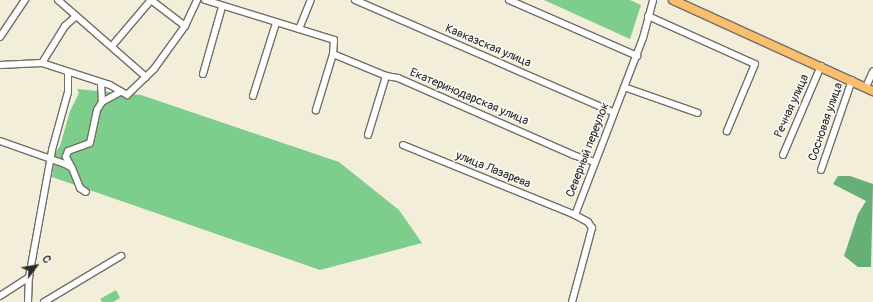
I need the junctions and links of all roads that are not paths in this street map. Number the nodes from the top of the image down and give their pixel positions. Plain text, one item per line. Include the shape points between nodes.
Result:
1 (25, 0) edge
2 (58, 0) edge
3 (151, 0) edge
4 (197, 0) edge
5 (205, 0) edge
6 (311, 0) edge
7 (355, 0) edge
8 (509, 0) edge
9 (653, 0) edge
10 (673, 0) edge
11 (222, 7) junction
12 (76, 16) junction
13 (648, 16) junction
14 (276, 23) junction
15 (185, 26) junction
16 (299, 29) junction
17 (0, 37) edge
18 (112, 46) junction
19 (333, 54) junction
20 (637, 56) junction
21 (42, 63) junction
22 (0, 65) edge
23 (821, 66) junction
24 (873, 71) edge
25 (68, 73) junction
26 (203, 74) dead end
27 (386, 76) junction
28 (146, 77) junction
29 (852, 80) junction
30 (101, 83) junction
31 (624, 87) junction
32 (870, 89) edge
33 (123, 94) junction
34 (253, 96) dead end
35 (102, 102) junction
36 (316, 110) dead end
37 (613, 112) junction
38 (698, 113) dead end
39 (727, 131) dead end
40 (368, 135) dead end
41 (0, 143) edge
42 (403, 145) dead end
43 (783, 155) dead end
44 (66, 157) junction
45 (51, 158) junction
46 (60, 162) junction
47 (595, 162) junction
48 (72, 168) junction
49 (821, 170) dead end
50 (86, 192) dead end
51 (575, 215) junction
52 (121, 256) dead end
53 (29, 277) junction
54 (0, 296) edge
55 (28, 302) edge
56 (44, 302) edge
57 (572, 302) edge

1 - 17 street
2 - 12 street
3 - 15 street
3 - 18 street
4 - 15 street
5 - 11 street
6 - 16 street
7 - 37 street, Кавказская улица
8 - 20 street
9 - 13 street, Северный переулок
10 - 23 main road
11 - 14 street
11 - 26 street
12 - 18 street
12 - 21 street via 64,26
13 - 20 street, Северный переулок
13 - 39 street via 755,64
14 - 16 street
14 - 34 street
15 - 28 street
16 - 19 street via 330,38 335,42
18 - 28 street
19 - 27 street, Екатеринодарская улица
19 - 36 street
20 - 31 street, Северный переулок
21 - 22 street
21 - 25 street
23 - 29 main road
23 - 43 street, Речная улица
24 - 32 street
25 - 30 street
25 - 45 street via 68,92
27 - 40 street
27 - 47 street, Екатеринодарская улица via 398,78
28 - 33 street
29 - 32 main road
29 - 49 street, Сосновая улица
30 - 33 street
30 - 35 street
31 - 37 street, Северный переулок
31 - 38 street
33 - 35 street
35 - 44 street via 97,110 90,143 73,147
37 - 47 street, Северный переулок
41 - 45 street
42 - 51 street, улица Лазарева
44 - 46 street
44 - 48 street
45 - 46 street
45 - 53 street
46 - 48 street
47 - 51 street, Северный переулок
48 - 50 street via 80,188
51 - 57 street, Северный переулок via 592,228
52 - 56 street
53 - 54 street
53 - 55 street

